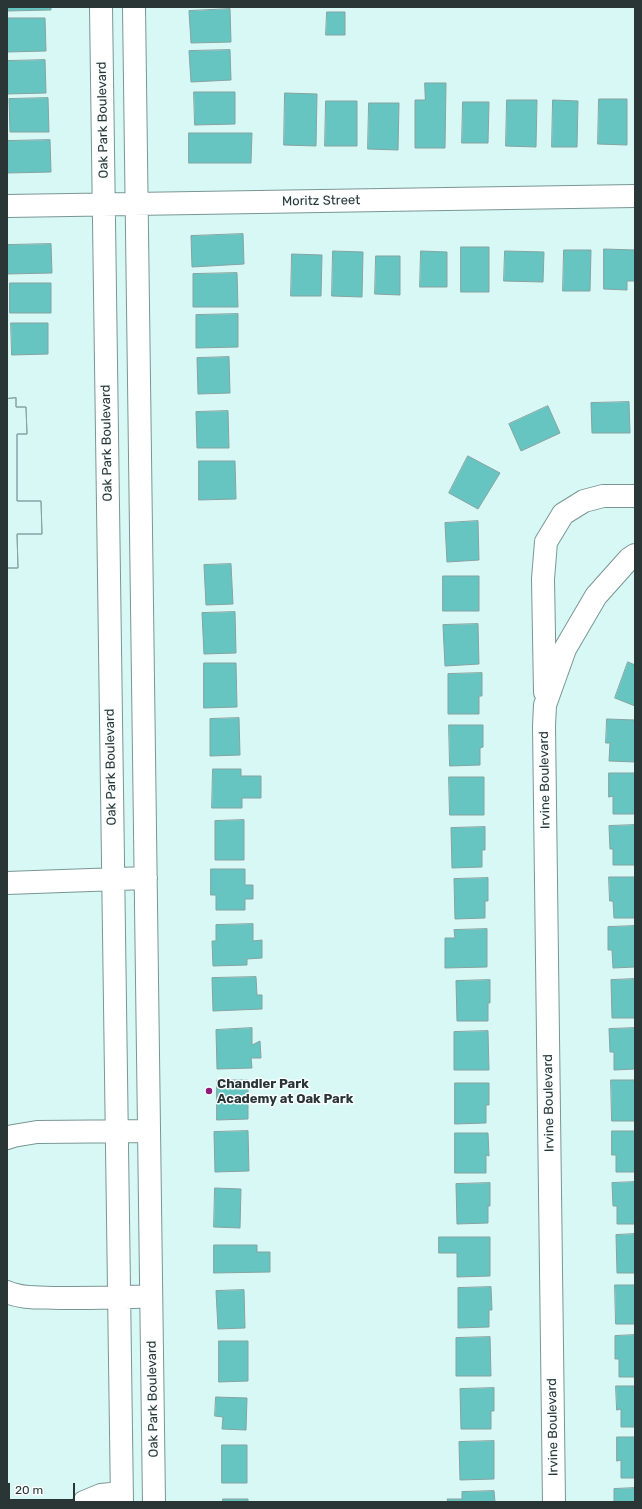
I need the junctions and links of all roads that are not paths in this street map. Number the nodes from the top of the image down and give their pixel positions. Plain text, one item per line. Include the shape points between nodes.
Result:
1 (101, 7) edge
2 (134, 7) edge
3 (635, 196) edge
4 (103, 204) junction
5 (137, 204) junction
6 (7, 206) edge
7 (635, 496) edge
8 (635, 555) edge
9 (545, 705) junction
10 (146, 878) junction
11 (113, 880) junction
12 (7, 883) edge
13 (116, 1131) junction
14 (149, 1131) junction
15 (7, 1138) edge
16 (7, 1292) edge
17 (151, 1296) junction
18 (119, 1298) junction
19 (122, 1497) edge
20 (84, 1502) edge
21 (154, 1502) edge
22 (554, 1502) edge

1 - 4 street, Oak Park Boulevard
2 - 5 street, Oak Park Boulevard
3 - 5 street, Moritz Street
4 - 5 street, Moritz Street
4 - 6 street, Moritz Street
4 - 11 street, Oak Park Boulevard
5 - 10 street, Oak Park Boulevard
7 - 9 street, Irvine Boulevard via 603,496 584,501 563,514 546,542 543,579
8 - 9 street, Irvine Boulevard via 596,596 565,649
9 - 22 street, Irvine Boulevard
10 - 11 street
10 - 14 street, Oak Park Boulevard
11 - 12 street
11 - 13 street, Oak Park Boulevard
13 - 14 street
13 - 15 street via 37,1132
13 - 18 street, Oak Park Boulevard
14 - 17 street, Oak Park Boulevard
16 - 18 street via 25,1297
17 - 18 street
17 - 21 street, Oak Park Boulevard
18 - 19 street, Oak Park Boulevard
19 - 20 street via 101,1495

